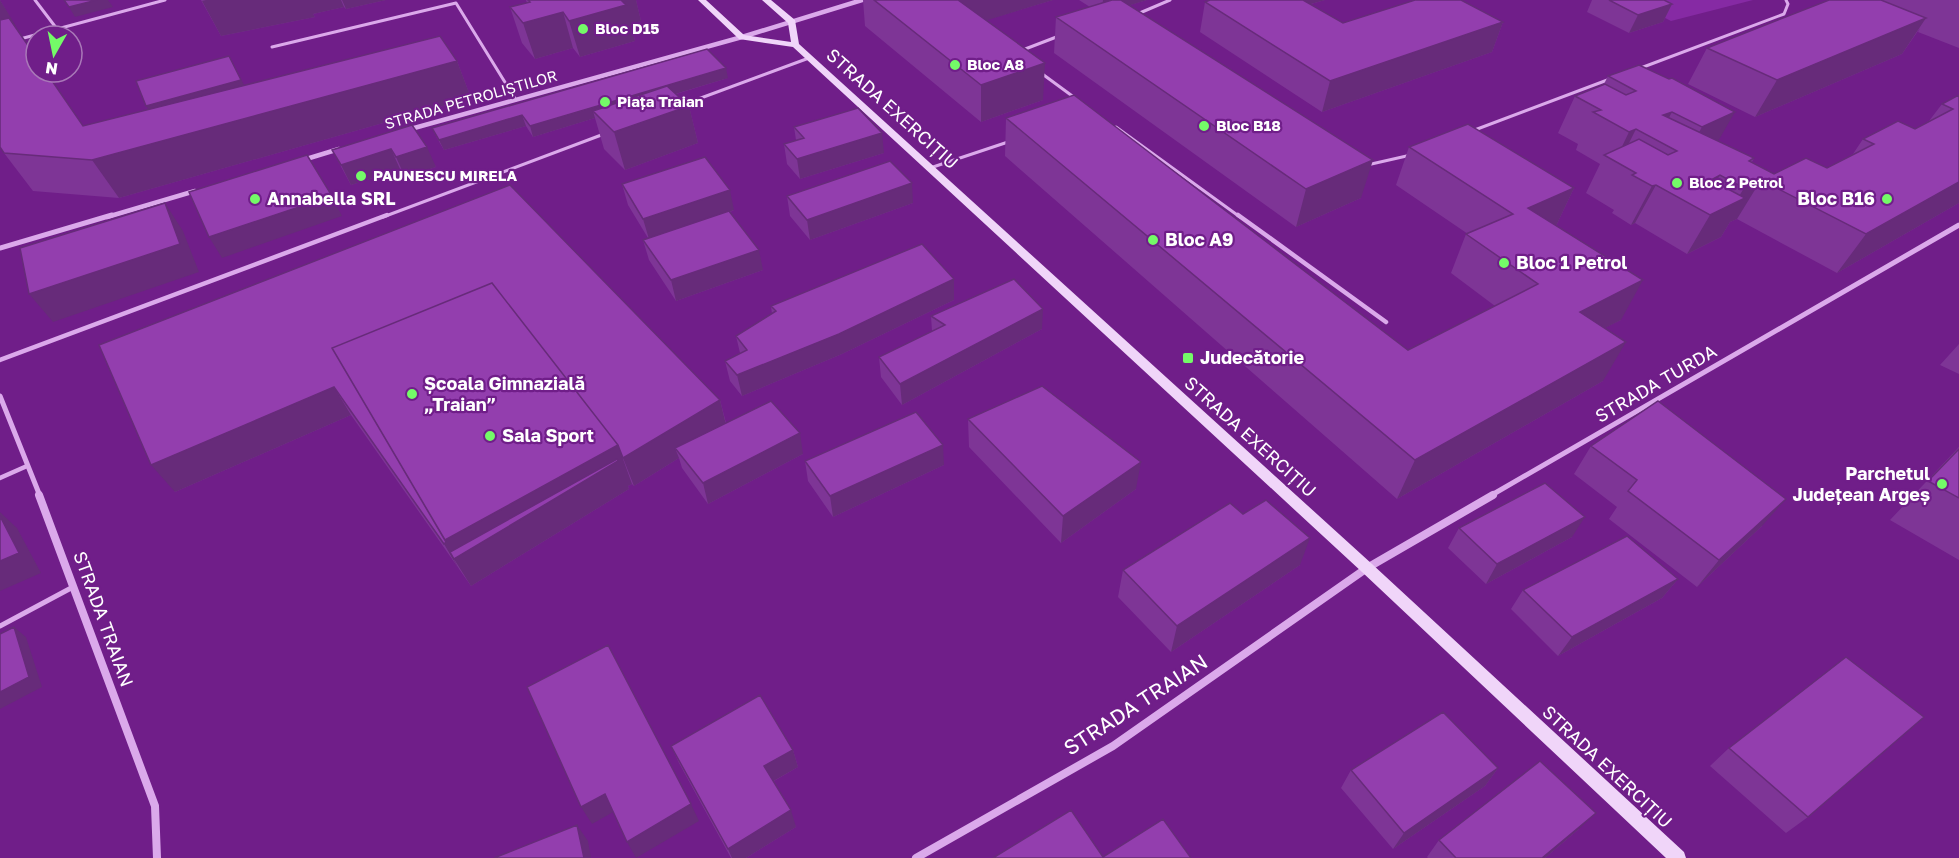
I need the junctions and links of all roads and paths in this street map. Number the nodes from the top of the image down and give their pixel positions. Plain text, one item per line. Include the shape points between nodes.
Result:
1 (35, 0) edge
2 (165, 0) edge
3 (702, 0) edge
4 (766, 0) edge
5 (862, 0) edge
6 (1170, 0) edge
7 (1786, 0) edge
8 (152, 1) edge
9 (1133, 16) edge
10 (792, 22) junction
11 (53, 24) edge
12 (74, 24) edge
13 (1067, 33) edge
14 (742, 37) junction
15 (24, 38) edge
16 (11, 41) edge
17 (795, 45) junction
18 (272, 46) dead end
19 (809, 58) junction
20 (1022, 59) edge
21 (1032, 66) edge
22 (1628, 72) edge
23 (1617, 76) edge
24 (516, 100) junction
25 (1078, 100) edge
26 (674, 108) edge
27 (1106, 120) edge
28 (397, 133) edge
29 (607, 133) edge
30 (1462, 135) edge
31 (1019, 139) edge
32 (343, 148) edge
33 (1418, 152) edge
34 (297, 162) edge
35 (1356, 167) edge
36 (930, 168) junction
37 (206, 188) edge
38 (1959, 225) edge
39 (0, 248) edge
40 (1386, 322) dead end
41 (0, 360) edge
42 (0, 396) edge
43 (27, 466) junction
44 (0, 478) edge
45 (1367, 568) junction
46 (75, 585) junction
47 (0, 626) edge
48 (157, 858) edge
49 (916, 858) edge
50 (1678, 858) edge

1 - 11 lane
2 - 8 lane
3 - 14 main road
4 - 10 main road
5 - 10 street, STRADA PETROLIȘTILOR
6 - 9 lane
7 - 22 lane via 1784,14
8 - 12 lane
10 - 14 street, STRADA PETROLIȘTILOR
10 - 17 main road
13 - 20 lane via 1022,48
14 - 17 main road
14 - 24 street, STRADA PETROLIȘTILOR
15 - 16 lane
17 - 19 main road, STRADA EXERCIȚIU
18 - 24 lane via 456,3
19 - 26 lane
19 - 36 main road, STRADA EXERCIȚIU
21 - 25 lane
23 - 30 lane
24 - 28 street, STRADA PETROLIȘTILOR
27 - 40 lane
29 - 41 lane
31 - 36 lane
32 - 34 street
33 - 35 lane
36 - 45 main road, STRADA EXERCIȚIU
37 - 39 street
38 - 45 street, STRADA TURDA
42 - 43 street, STRADA TRAIAN
43 - 44 lane
43 - 46 street, STRADA TRAIAN
45 - 49 street, STRADA TRAIAN via 1113,746
45 - 50 main road, STRADA EXERCIȚIU
46 - 47 lane
46 - 48 street, STRADA TRAIAN via 155,806

